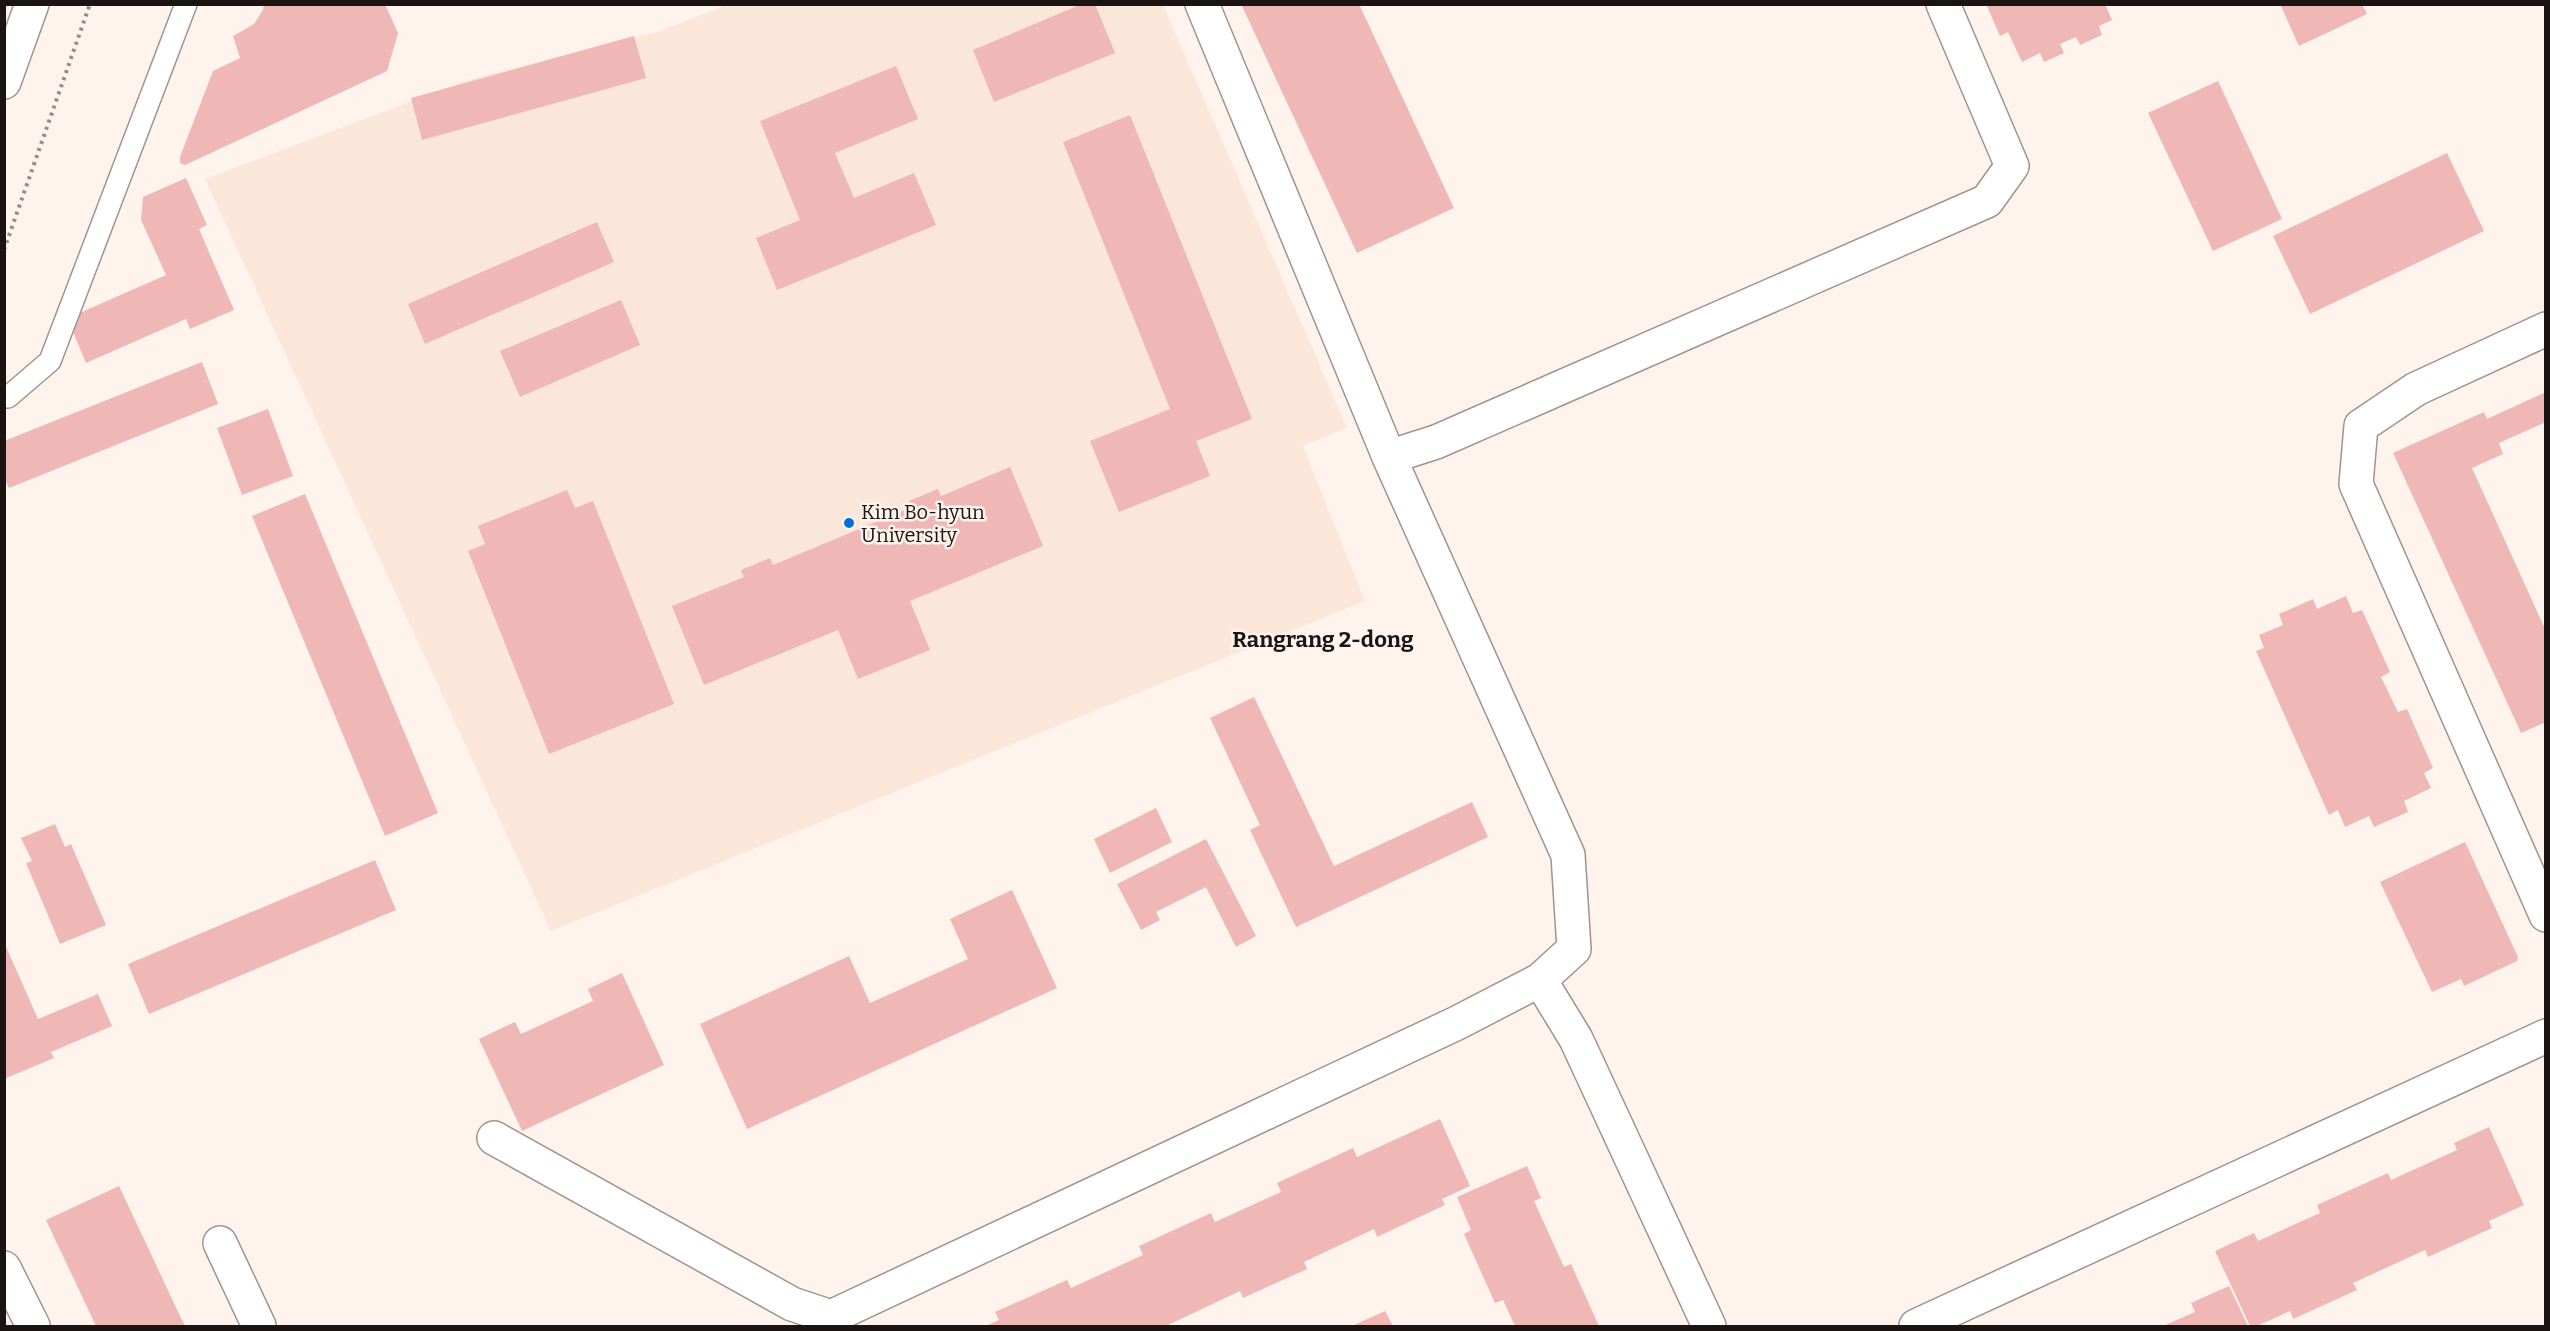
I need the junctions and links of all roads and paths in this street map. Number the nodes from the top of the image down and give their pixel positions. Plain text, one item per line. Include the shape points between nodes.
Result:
1 (32, 4) edge
2 (90, 4) edge
3 (186, 4) edge
4 (1202, 4) edge
5 (1943, 4) edge
6 (4, 82) edge
7 (4, 249) edge
8 (2546, 329) edge
9 (4, 397) edge
10 (1389, 457) junction
11 (2546, 915) edge
12 (1540, 980) junction
13 (2546, 1036) edge
14 (494, 1138) dead end
15 (220, 1243) dead end
16 (4, 1268) edge
17 (833, 1322) edge
18 (33, 1326) edge
19 (260, 1326) edge
20 (1709, 1326) edge
21 (1916, 1326) edge

1 - 6 street
2 - 7 path
3 - 9 lane via 50,361
4 - 10 street
5 - 10 street via 2012,166 1987,201 1436,442
8 - 11 street via 2416,390 2361,426 2356,484
10 - 12 street via 1568,855 1574,949
12 - 17 street
12 - 20 street via 1576,1039
13 - 21 street
14 - 17 street via 792,1304
15 - 19 street
16 - 18 street

